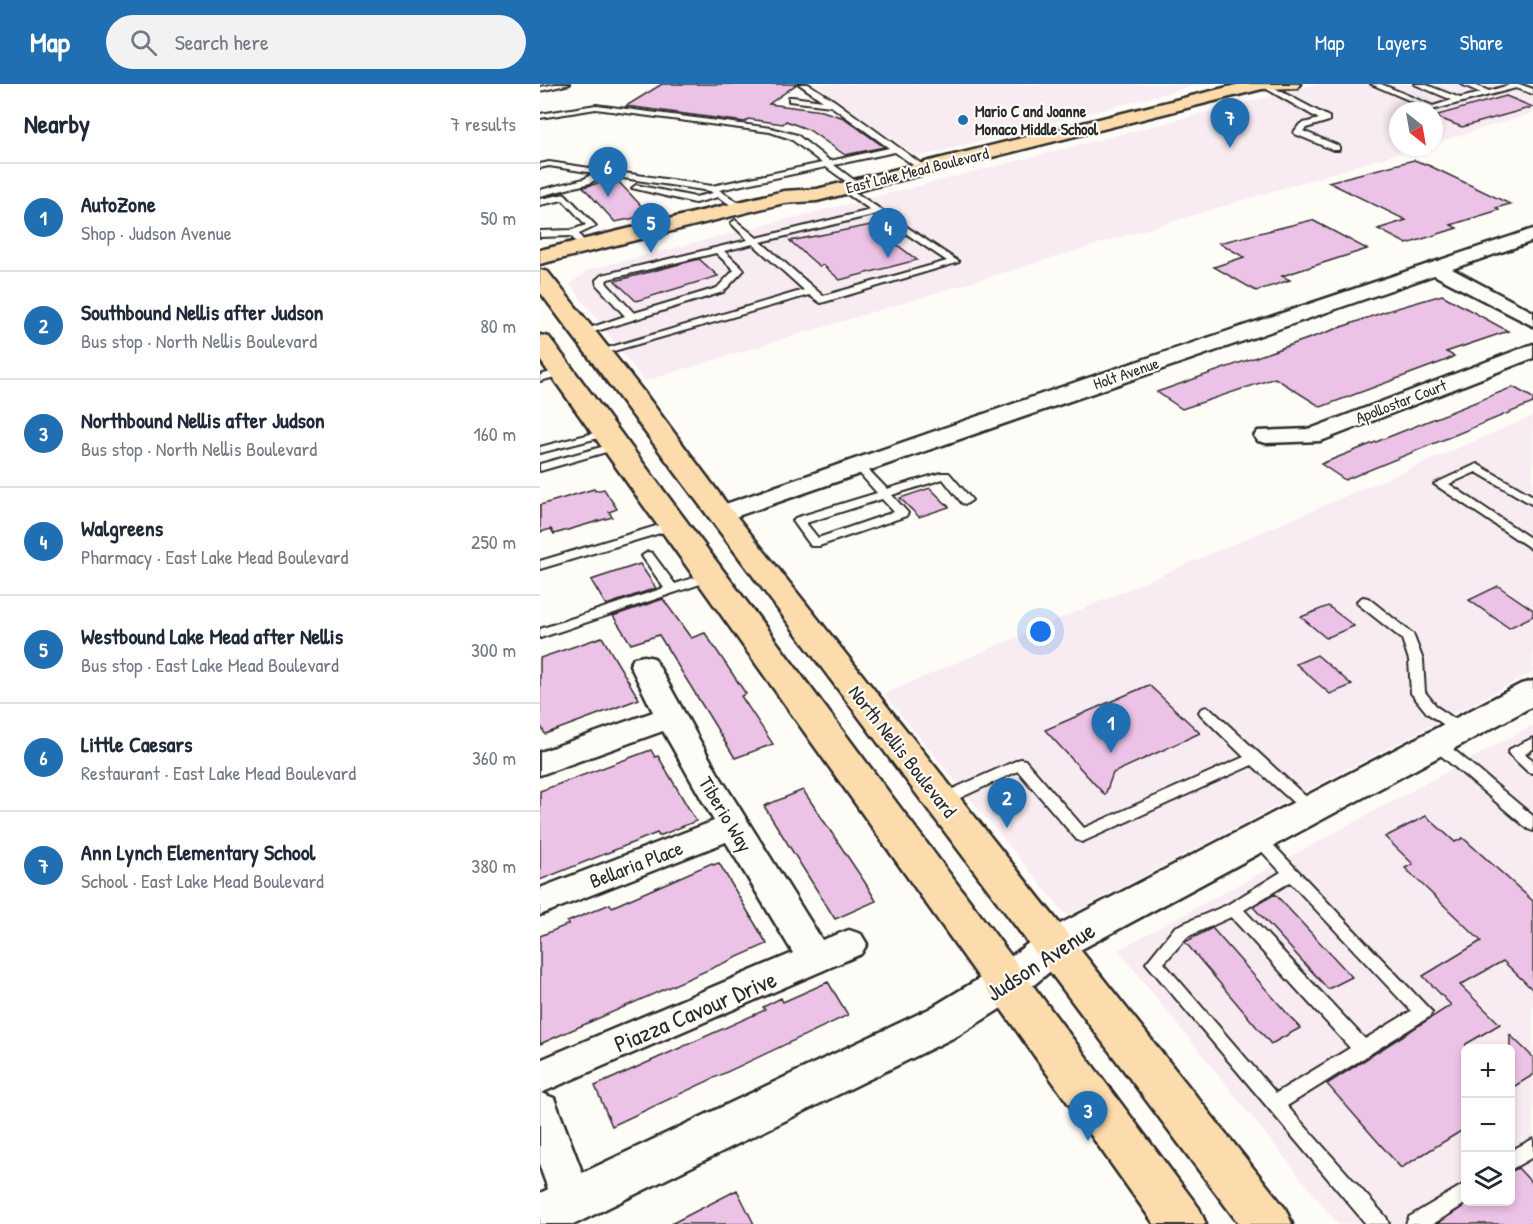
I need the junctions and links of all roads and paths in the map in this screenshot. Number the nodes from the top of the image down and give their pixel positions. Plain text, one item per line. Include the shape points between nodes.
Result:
1 (566, 84) edge
2 (803, 84) edge
3 (1262, 84) edge
4 (1291, 84) edge
5 (1375, 84) edge
6 (1418, 84) edge
7 (1465, 84) edge
8 (1514, 85) edge
9 (540, 89) edge
10 (1533, 92) edge
11 (1488, 93) junction
12 (792, 99) dead end
13 (1460, 101) junction
14 (833, 105) junction
15 (540, 106) edge
16 (544, 115) edge
17 (896, 148) junction
18 (1336, 148) dead end
19 (829, 164) junction
20 (540, 166) edge
21 (923, 168) junction
22 (602, 172) junction
23 (850, 186) junction
24 (636, 188) dead end
25 (716, 191) junction
26 (540, 193) edge
27 (540, 202) edge
28 (878, 211) junction
29 (738, 215) junction
30 (542, 231) edge
31 (1533, 235) edge
32 (578, 240) junction
33 (755, 242) junction
34 (718, 250) junction
35 (540, 257) edge
36 (1437, 269) junction
37 (540, 271) edge
38 (540, 277) edge
39 (812, 291) junction
40 (631, 316) junction
41 (1533, 320) edge
42 (540, 342) edge
43 (591, 342) junction
44 (1533, 350) edge
45 (551, 375) edge
46 (1266, 436) dead end
47 (611, 440) junction
48 (540, 450) edge
49 (860, 467) junction
50 (540, 468) edge
51 (884, 494) junction
52 (966, 500) dead end
53 (1533, 501) edge
54 (720, 514) junction
55 (673, 525) junction
56 (1533, 546) edge
57 (648, 556) dead end
58 (540, 565) edge
59 (711, 576) junction
60 (672, 589) junction
61 (1363, 601) dead end
62 (540, 634) edge
63 (644, 665) dead end
64 (1533, 692) edge
65 (1206, 712) dead end
66 (670, 717) junction
67 (1448, 737) junction
68 (1533, 743) edge
69 (1254, 758) junction
70 (540, 764) edge
71 (1533, 768) edge
72 (942, 800) junction
73 (1311, 809) junction
74 (1533, 825) edge
75 (733, 826) junction
76 (1257, 837) junction
77 (1291, 874) junction
78 (540, 902) edge
79 (1233, 909) junction
80 (849, 944) dead end
81 (1053, 946) junction
82 (815, 959) junction
83 (1006, 983) junction
84 (1362, 1049) junction
85 (540, 1077) edge
86 (1274, 1104) junction
87 (540, 1110) edge
88 (1533, 1147) edge
89 (1515, 1159) edge
90 (1461, 1195) edge
91 (556, 1209) edge
92 (1182, 1224) edge
93 (1268, 1224) edge
94 (1379, 1224) edge
95 (1416, 1224) edge

1 - 9 lane
2 - 14 lane
3 - 4 main road, East Lake Mead Boulevard
3 - 18 lane via 1326,118 1303,126 1298,132
3 - 21 main road, East Lake Mead Boulevard
5 - 13 lane via 1432,108
6 - 13 lane
7 - 11 lane
8 - 10 lane
8 - 11 lane
11 - 13 lane
12 - 14 lane
14 - 17 lane
15 - 16 lane
16 - 19 lane via 596,107 771,130 794,137
17 - 19 lane
17 - 21 lane
19 - 23 lane
19 - 25 lane
20 - 22 lane
21 - 23 main road, East Lake Mead Boulevard
22 - 25 lane
22 - 26 lane via 587,181
23 - 28 lane
23 - 29 main road, East Lake Mead Boulevard via 817,195 795,207
24 - 25 lane via 694,200
25 - 29 lane
27 - 32 lane via 565,197 592,226
28 - 33 lane
28 - 39 lane via 954,262 821,300
29 - 32 main road, East Lake Mead Boulevard
29 - 33 lane
29 - 37 main road, East Lake Mead Boulevard
30 - 32 lane
31 - 36 street, Holt Avenue
32 - 35 main road, East Lake Mead Boulevard
33 - 34 lane
33 - 39 lane
34 - 40 lane via 739,270 720,290
34 - 40 lane via 601,280
36 - 41 street
36 - 49 street, Holt Avenue
38 - 43 main road, North Nellis Boulevard
39 - 43 lane
40 - 43 lane
42 - 45 main road
43 - 54 main road, North Nellis Boulevard
44 - 46 street, Apollostar Court via 1313,435
45 - 47 main road
47 - 48 lane
47 - 50 lane
47 - 55 main road
49 - 51 lane
49 - 54 street, Holt Avenue
51 - 51 lane via 902,513 816,543 799,521
51 - 52 lane via 945,475
53 - 56 lane via 1477,467 1440,484
54 - 72 main road, North Nellis Boulevard
55 - 58 lane
55 - 59 main road
57 - 60 lane
59 - 60 lane
59 - 83 main road
60 - 62 lane
61 - 67 lane via 1408,637 1416,660 1418,693
63 - 66 street, Tiberio Way
64 - 67 street, Judson Avenue
65 - 69 lane
66 - 70 street
66 - 75 street, Tiberio Way
67 - 73 street, Judson Avenue
67 - 74 lane
68 - 71 lane via 1515,753
69 - 72 lane via 1082,836 1020,764
69 - 73 lane
72 - 81 main road, North Nellis Boulevard
73 - 76 street, Judson Avenue
75 - 78 street, Bellaria Place
75 - 82 street, Tiberio Way
76 - 77 lane
76 - 81 street, Judson Avenue
77 - 79 lane
77 - 84 lane via 1423,1012
79 - 84 lane
79 - 86 lane via 1181,932 1154,963
80 - 82 street, Piazza Cavour Drive
81 - 83 street, Judson Avenue
81 - 93 main road, North Nellis Boulevard
82 - 85 street, Piazza Cavour Drive
83 - 91 street, Judson Avenue via 944,1022
83 - 92 main road
84 - 86 lane
86 - 94 lane
87 - 91 street
88 - 89 lane
90 - 95 lane

